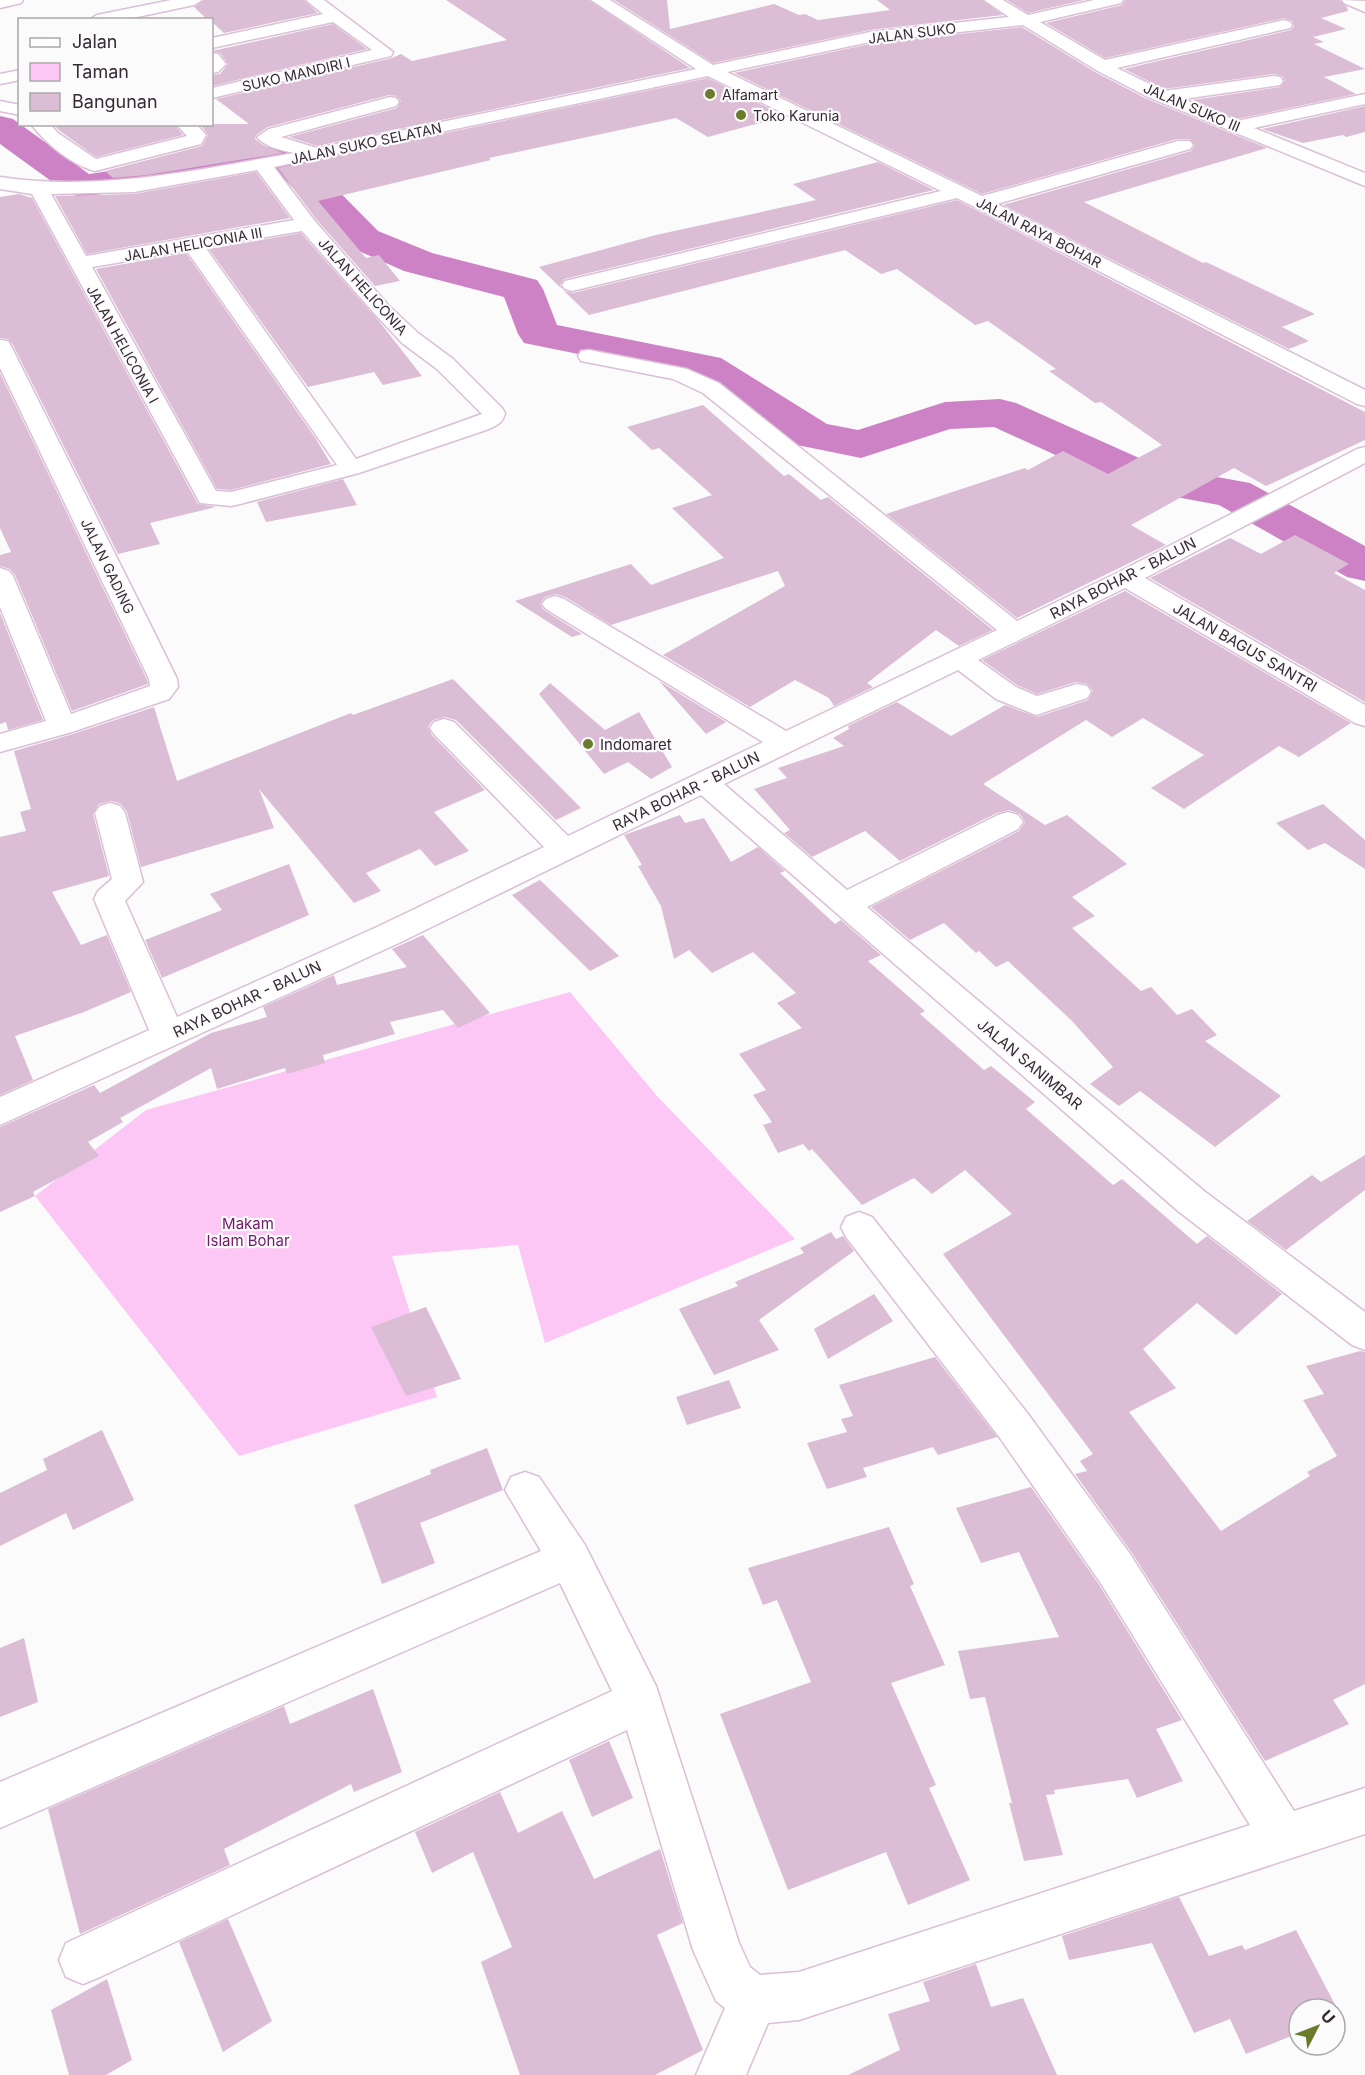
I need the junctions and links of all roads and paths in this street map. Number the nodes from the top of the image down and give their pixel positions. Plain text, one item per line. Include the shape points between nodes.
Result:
1 (15, 0) edge
2 (194, 0) edge
3 (314, 0) edge
4 (599, 0) edge
5 (992, 0) edge
6 (1115, 0) edge
7 (1350, 0) edge
8 (0, 3) edge
9 (1365, 7) edge
10 (337, 16) junction
11 (107, 18) edge
12 (1026, 21) junction
13 (1284, 26) dead end
14 (213, 43) edge
15 (1102, 66) junction
16 (711, 71) junction
17 (18, 75) edge
18 (0, 79) edge
19 (1274, 81) dead end
20 (254, 83) junction
21 (213, 93) edge
22 (1163, 96) junction
23 (273, 97) dead end
24 (1365, 99) edge
25 (390, 102) dead end
26 (0, 106) edge
27 (18, 110) edge
28 (187, 126) edge
29 (1237, 126) junction
30 (51, 127) edge
31 (1184, 145) dead end
32 (314, 154) junction
33 (270, 163) junction
34 (1365, 180) edge
35 (6, 187) edge
36 (39, 189) junction
37 (959, 192) junction
38 (980, 203) junction
39 (307, 224) junction
40 (192, 244) junction
41 (79, 263) junction
42 (572, 285) dead end
43 (0, 346) edge
44 (589, 356) dead end
45 (1365, 399) edge
46 (1365, 454) edge
47 (351, 468) junction
48 (0, 576) edge
49 (1126, 578) junction
50 (555, 604) dead end
51 (1015, 632) junction
52 (960, 659) junction
53 (1077, 692) dead end
54 (1365, 717) edge
55 (62, 726) junction
56 (444, 728) dead end
57 (0, 743) edge
58 (785, 743) junction
59 (703, 782) junction
60 (110, 813) dead end
61 (1008, 822) dead end
62 (564, 850) junction
63 (844, 905) junction
64 (168, 1035) junction
65 (0, 1112) edge
66 (859, 1227) dead end
67 (1365, 1334) edge
68 (525, 1490) dead end
69 (570, 1559) junction
70 (640, 1701) junction
71 (0, 1805) edge
72 (1365, 1811) edge
73 (1284, 1837) junction
74 (83, 1960) dead end
75 (753, 2000) junction
76 (721, 2075) edge

1 - 8 street
2 - 11 street
3 - 10 street
4 - 16 street, JALAN RAYA BOHAR
5 - 12 street, JALAN SUKO III
6 - 12 street, JALAN SUKO
7 - 9 street
10 - 14 street
10 - 20 street, SUKO MANDIRI I via 385,51
12 - 15 street, JALAN SUKO III
12 - 16 street, JALAN SUKO via 870,37
13 - 15 street
15 - 22 street, JALAN SUKO III
16 - 32 street, JALAN SUKO SELATAN
16 - 37 street, JALAN RAYA BOHAR
17 - 18 street
19 - 22 street
20 - 21 street, SUKO MANDIRI I
20 - 23 street
22 - 29 street, JALAN SUKO III
24 - 29 street
25 - 32 street via 266,137
26 - 27 street
28 - 30 street via 197,135 195,140 95,165 52,137
29 - 34 street, JALAN SUKO III
31 - 38 street
32 - 33 street, JALAN SUKO SELATAN
33 - 36 street, JALAN SUKO SELATAN via 134,186
33 - 39 street, JALAN HELICONIA
35 - 36 street, JALAN SUKO SELATAN
36 - 41 street, JALAN HELICONIA I
37 - 38 street, JALAN RAYA BOHAR
37 - 42 street
38 - 45 street, JALAN RAYA BOHAR
39 - 40 street, JALAN HELICONIA III
39 - 47 street, JALAN HELICONIA via 410,338 445,364 494,413 481,424
40 - 41 street, JALAN HELICONIA III
40 - 47 street
41 - 47 street, JALAN HELICONIA I via 208,498 231,499
43 - 55 street, JALAN GADING via 163,679 164,687 159,693
44 - 51 street via 680,374 711,388
46 - 49 street, RAYA BOHAR - BALUN
48 - 55 street
49 - 51 street, RAYA BOHAR - BALUN
49 - 54 street, JALAN BAGUS SANTRI
50 - 58 street
51 - 52 street, RAYA BOHAR - BALUN
52 - 53 street via 1006,693 1036,706
52 - 58 street, RAYA BOHAR - BALUN
55 - 57 street
56 - 62 street
58 - 59 street, RAYA BOHAR - BALUN
59 - 62 street, RAYA BOHAR - BALUN
59 - 63 street, JALAN SANIMBAR
60 - 64 street via 128,882 109,899
61 - 63 street
62 - 64 street, RAYA BOHAR - BALUN
63 - 67 street, JALAN SANIMBAR via 1191,1201
64 - 65 street, RAYA BOHAR - BALUN
66 - 73 street via 1014,1426 1115,1568
68 - 69 street
69 - 70 street
69 - 71 street
70 - 74 street
70 - 75 street via 717,1950 733,1984
72 - 73 street
73 - 75 street via 799,1996
75 - 76 street

